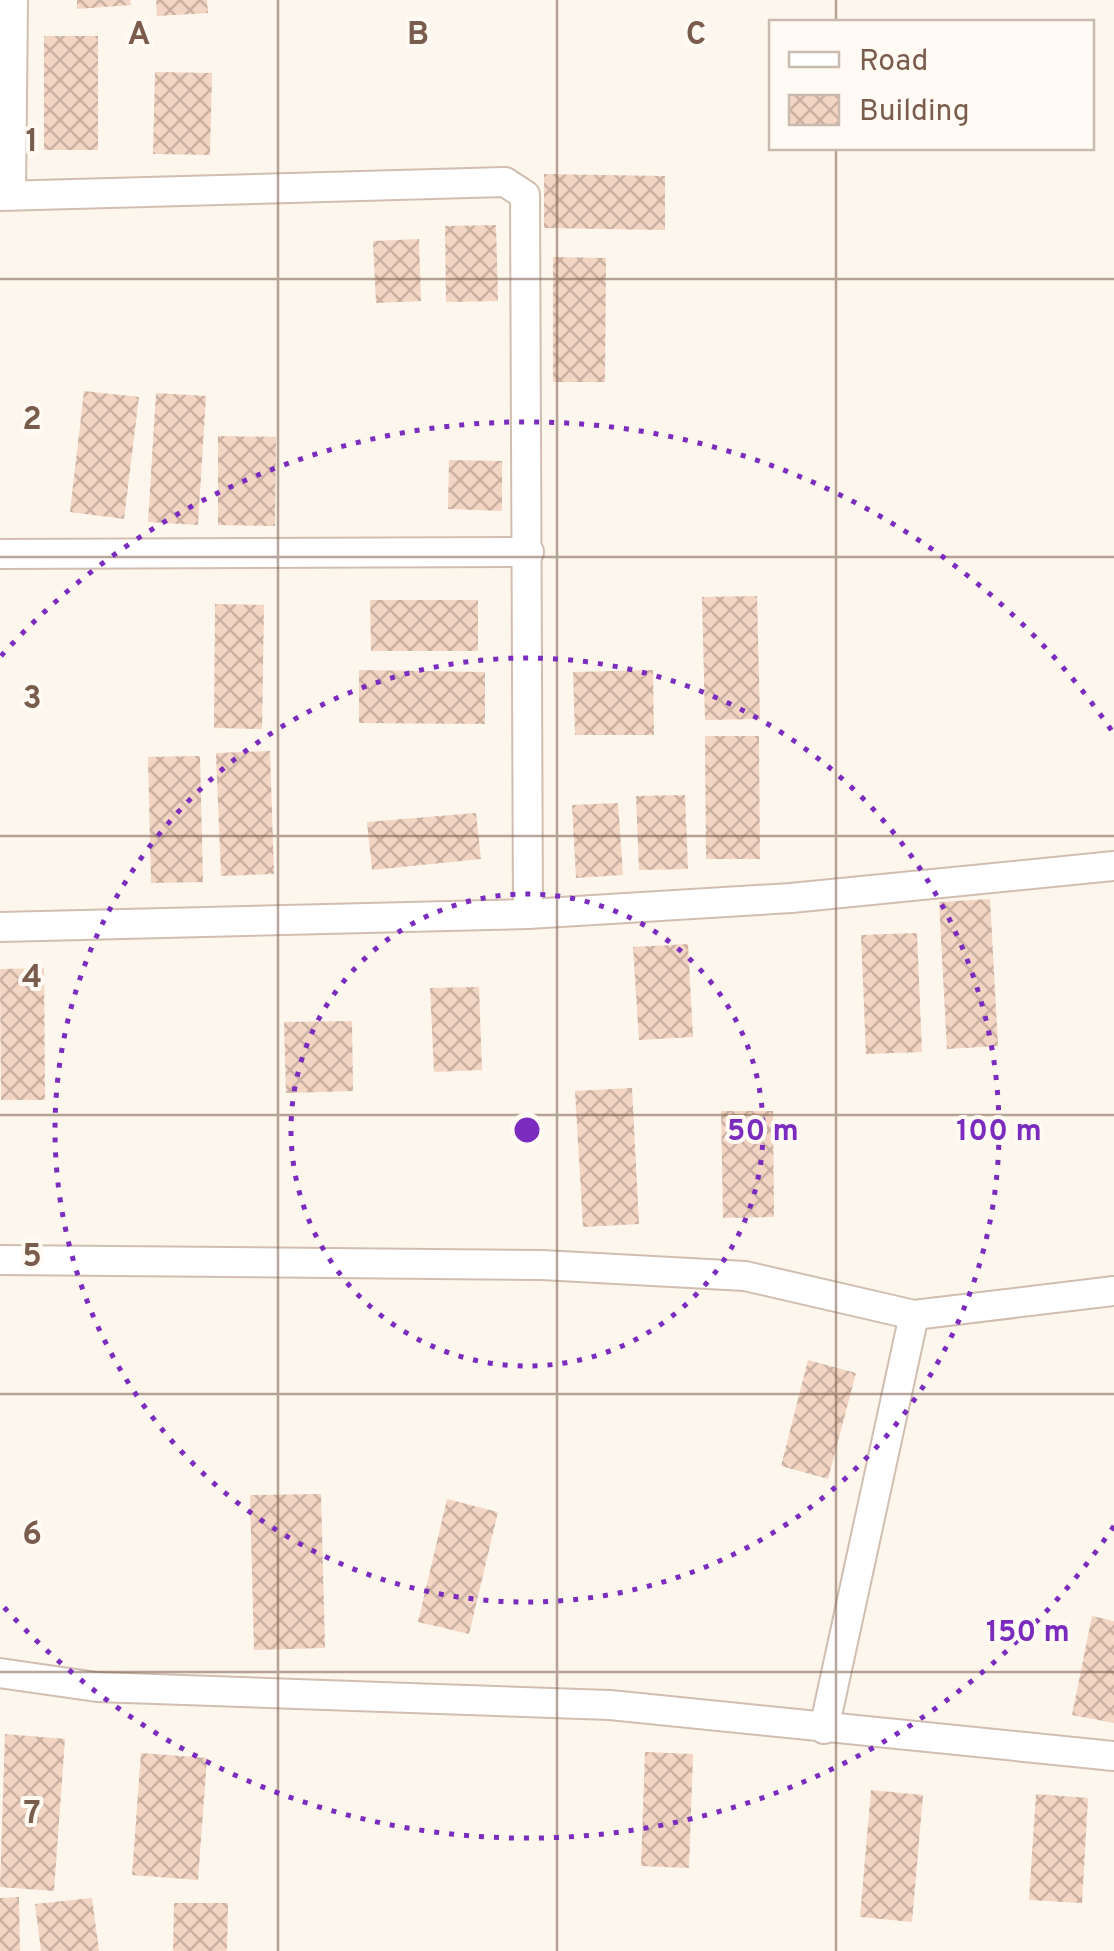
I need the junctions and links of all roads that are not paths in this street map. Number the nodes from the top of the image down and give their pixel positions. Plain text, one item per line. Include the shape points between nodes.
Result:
1 (13, 0) edge
2 (5, 196) edge
3 (529, 552) junction
4 (0, 554) edge
5 (1114, 866) edge
6 (528, 914) junction
7 (0, 927) edge
8 (0, 1260) edge
9 (1114, 1291) edge
10 (914, 1314) junction
11 (0, 1674) edge
12 (824, 1729) junction
13 (1114, 1756) edge

1 - 2 street
2 - 3 street via 505,182 518,187 525,195
3 - 4 street
3 - 6 street
5 - 6 street via 791,898
6 - 7 street
8 - 10 street via 542,1266 745,1276
9 - 10 street
10 - 12 street
11 - 12 street via 97,1686 610,1705
12 - 13 street

